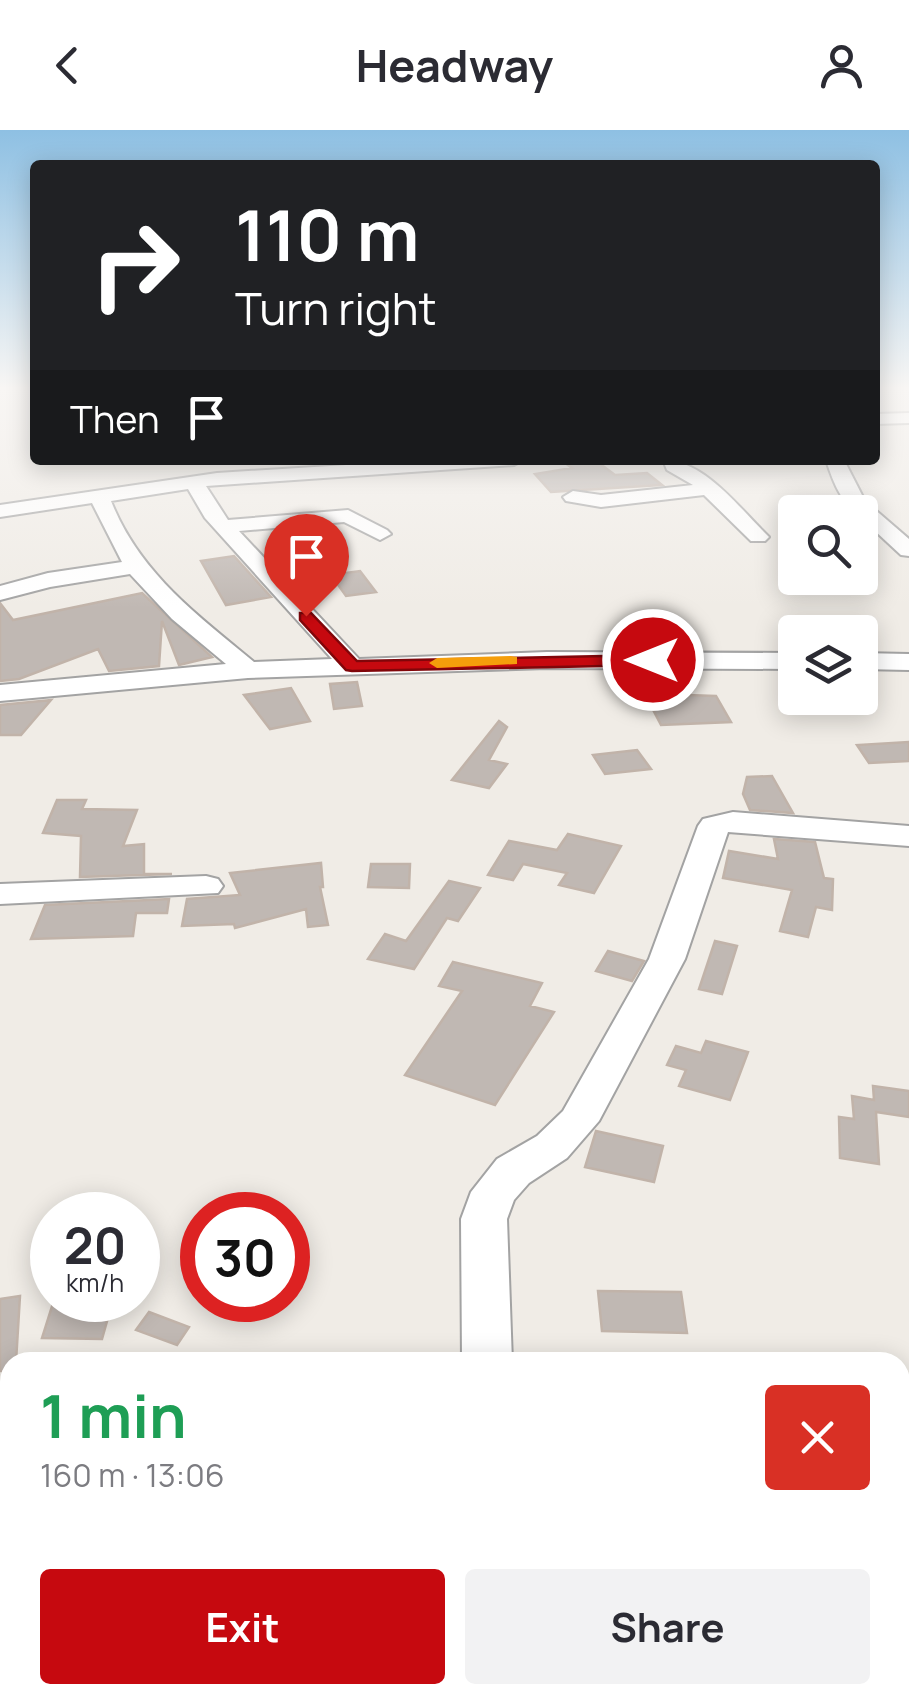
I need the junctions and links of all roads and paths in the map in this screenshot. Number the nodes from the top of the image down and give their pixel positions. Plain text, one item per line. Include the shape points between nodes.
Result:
1 (465, 465) edge
2 (674, 465) edge
3 (837, 465) edge
4 (194, 482) junction
5 (710, 490) junction
6 (573, 497) dead end
7 (100, 498) junction
8 (0, 511) edge
9 (226, 526) junction
10 (380, 534) dead end
11 (758, 537) dead end
12 (909, 550) edge
13 (133, 567) junction
14 (0, 594) edge
15 (778, 661) edge
16 (878, 664) edge
17 (352, 666) junction
18 (906, 666) edge
19 (248, 670) junction
20 (0, 693) edge
21 (909, 836) edge
22 (206, 886) dead end
23 (0, 894) edge
24 (486, 1352) edge

1 - 4 street
2 - 5 street
3 - 12 street via 858,504
4 - 7 street
4 - 9 street
5 - 6 street via 601,501
5 - 11 street
7 - 8 street
7 - 13 street
9 - 10 street via 348,516
9 - 17 street
13 - 14 street
13 - 19 street
15 - 17 street
16 - 18 street
17 - 19 street
19 - 20 street
21 - 24 street via 733,821 714,826 667,959 578,1121 494,1192 484,1220
22 - 23 street

